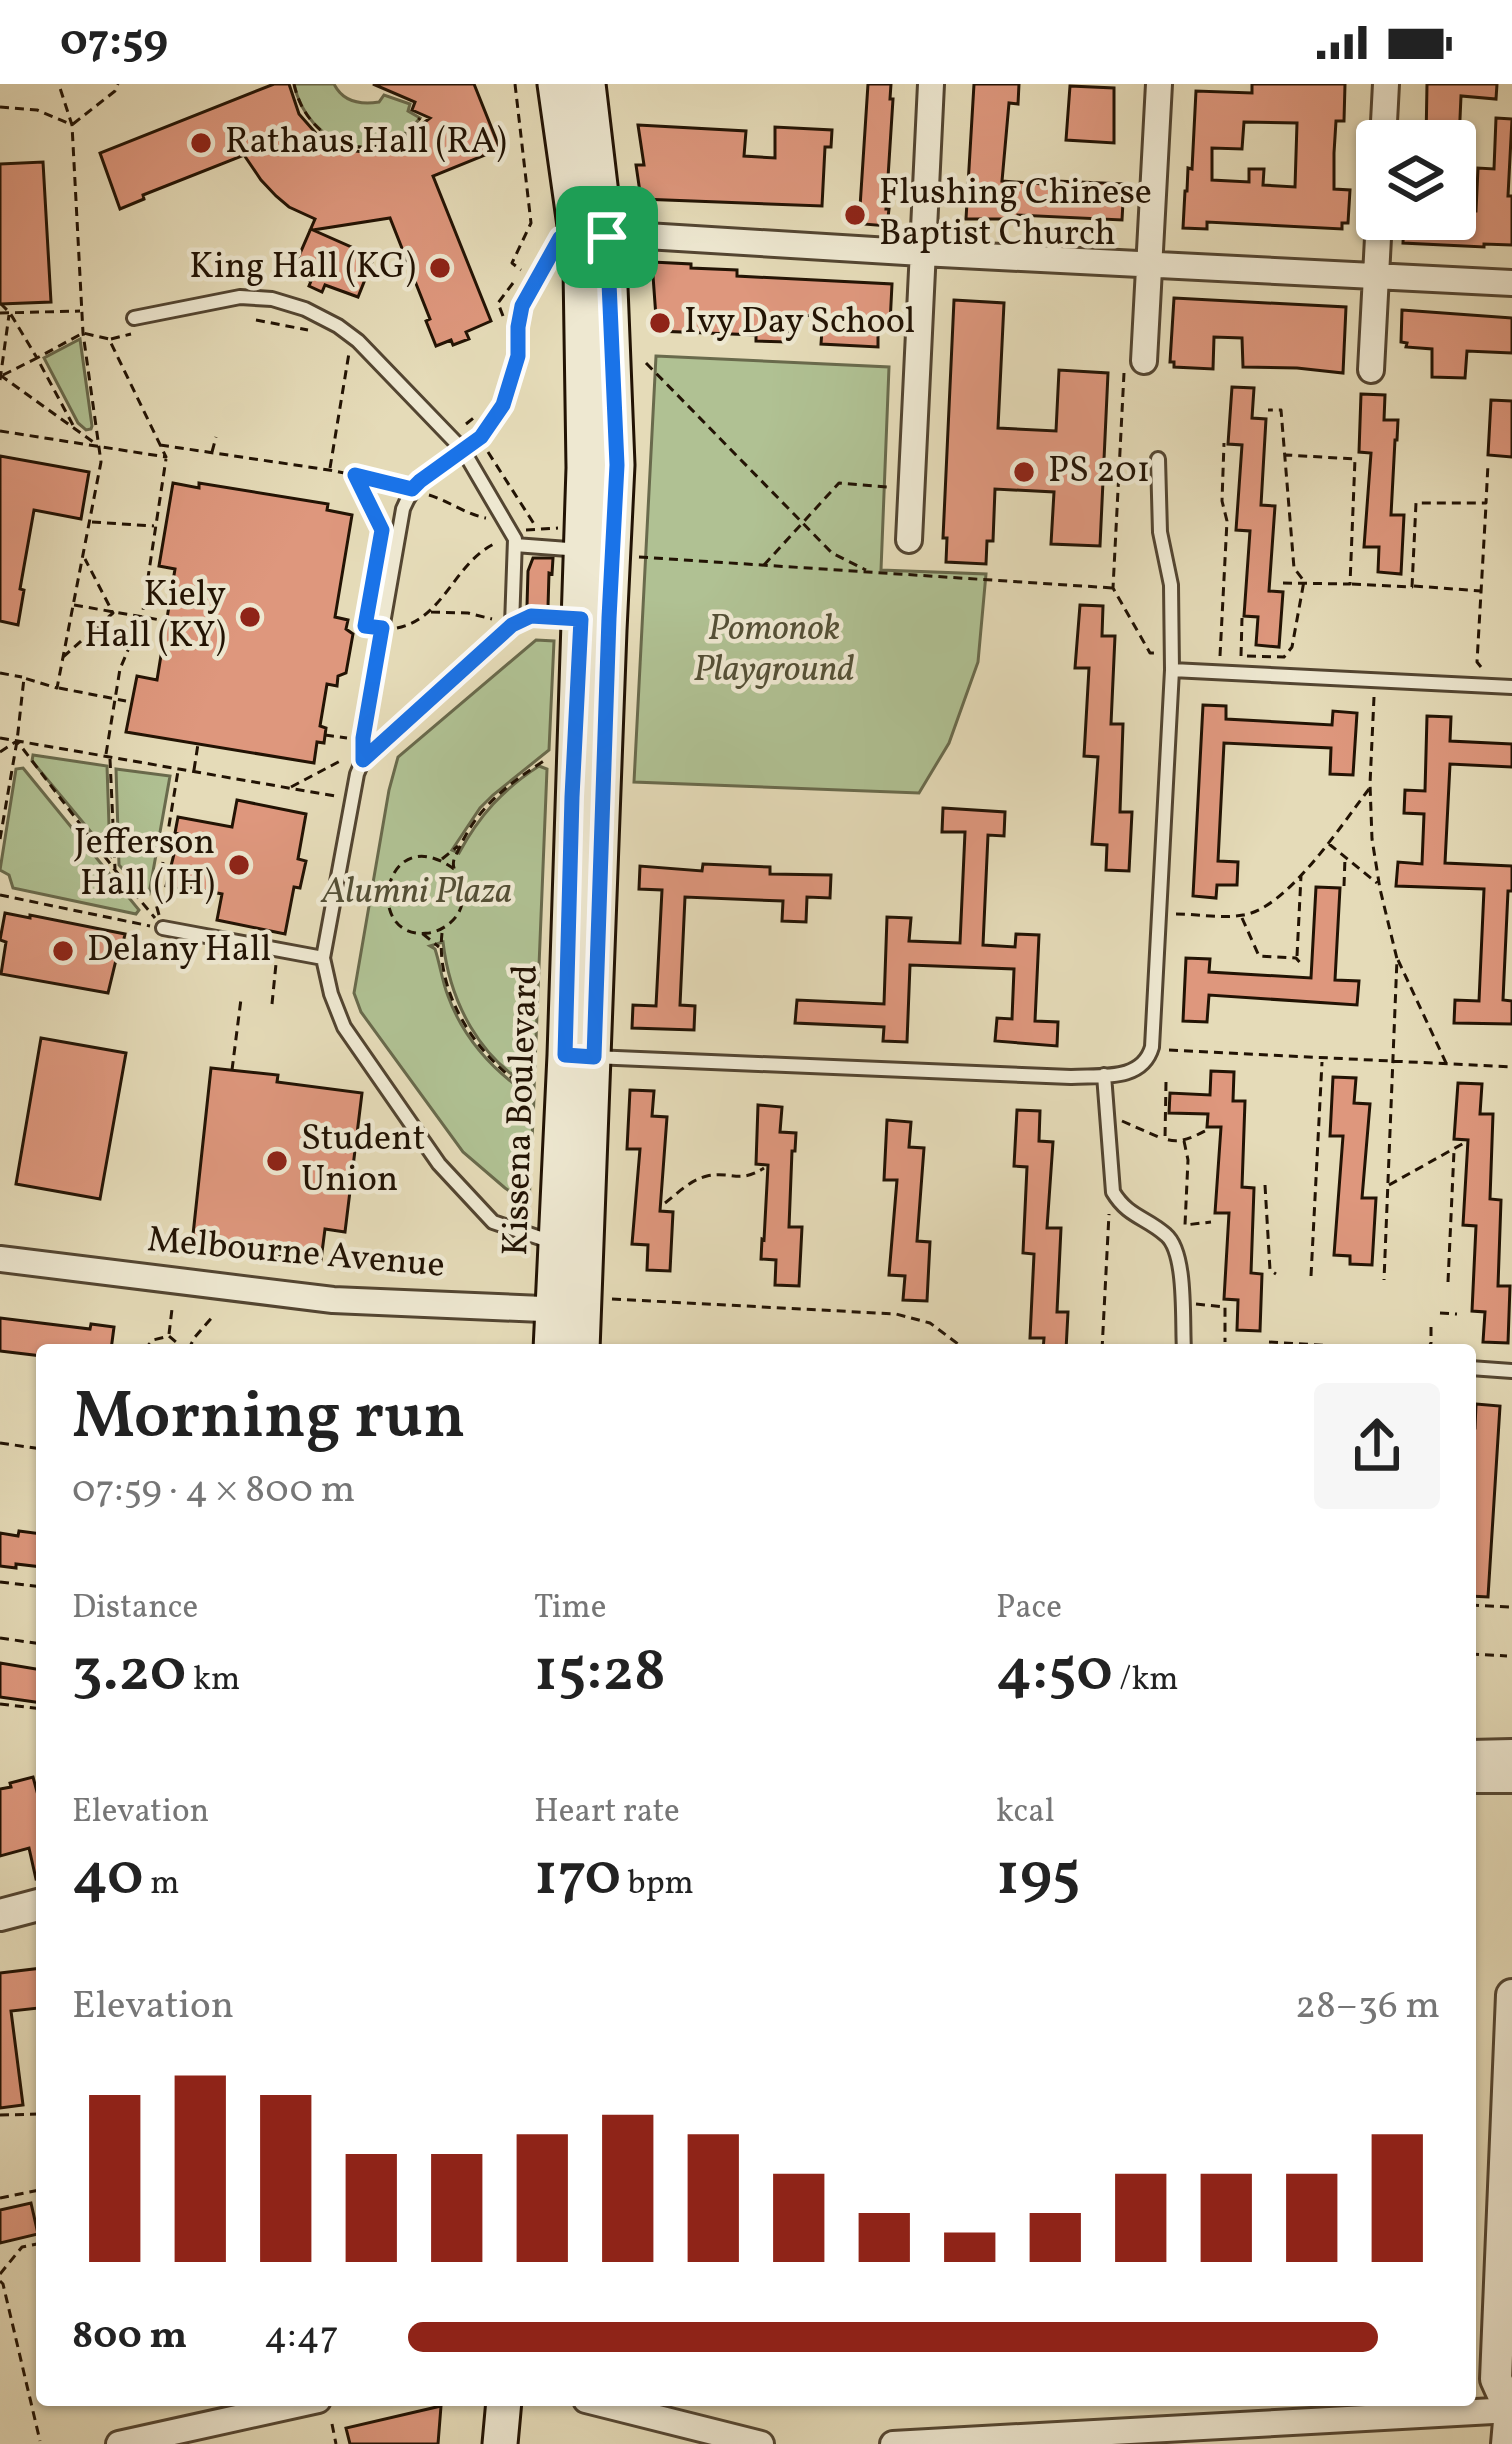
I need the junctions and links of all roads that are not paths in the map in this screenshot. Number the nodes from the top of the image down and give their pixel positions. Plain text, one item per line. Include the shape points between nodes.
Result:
1 (555, 84) edge
2 (588, 84) edge
3 (931, 84) edge
4 (1159, 84) edge
5 (1386, 84) edge
6 (1384, 120) edge
7 (581, 237) junction
8 (1378, 240) edge
9 (922, 254) junction
10 (1149, 265) junction
11 (1376, 276) junction
12 (1512, 284) edge
13 (134, 318) dead end
14 (1135, 361) road end
15 (1371, 370) dead end
16 (464, 450) junction
17 (1159, 459) dead end
18 (909, 540) dead end
19 (508, 543) junction
20 (582, 550) junction
21 (595, 618) junction
22 (512, 625) junction
23 (1172, 670) junction
24 (1512, 687) edge
25 (363, 760) junction
26 (163, 928) road end
27 (323, 958) junction
28 (579, 1056) junction
29 (1104, 1075) junction
30 (556, 1243) junction
31 (0, 1259) edge
32 (581, 1306) junction
33 (555, 1344) edge
34 (582, 1344) edge
35 (1184, 1344) edge
36 (1476, 1368) edge
37 (1512, 1371) edge
38 (1512, 1755) edge
39 (1476, 1756) edge
40 (1476, 1777) edge
41 (1512, 1777) edge
42 (36, 1906) edge
43 (0, 1915) edge
44 (1512, 1996) edge
45 (261, 2406) edge
46 (503, 2406) edge
47 (609, 2406) edge
48 (1511, 2409) edge
49 (1029, 2441) edge
50 (119, 2444) edge
51 (500, 2444) edge
52 (757, 2444) edge
53 (893, 2444) edge
54 (1507, 2444) edge

1 - 7 main road, Kissena Boulevard
2 - 7 main road, Kissena Boulevard
3 - 9 street
4 - 10 street
5 - 6 street
7 - 9 street
7 - 16 lane via 522,306 503,405
7 - 20 main road, Kissena Boulevard
7 - 21 main road, Kissena Boulevard via 617,465
8 - 11 street
9 - 10 street
9 - 18 street
10 - 11 street
10 - 14 street
11 - 12 street
11 - 15 street
13 - 16 lane via 240,297 305,309 358,341
16 - 19 lane via 512,533
16 - 25 lane via 412,489 403,509
17 - 23 lane
19 - 20 lane
19 - 22 lane
20 - 21 main road, Kissena Boulevard
21 - 22 lane via 531,616
21 - 28 main road, Kissena Boulevard
22 - 25 lane
23 - 24 lane
23 - 29 lane via 1152,1048 1134,1071
25 - 27 lane
26 - 27 lane
27 - 30 lane via 344,1027 440,1164 494,1222
28 - 29 lane
28 - 30 main road, Kissena Boulevard
28 - 32 main road, Kissena Boulevard
29 - 35 lane via 1113,1192 1175,1247
30 - 32 main road, Kissena Boulevard
31 - 32 street, Melbourne Avenue via 333,1300
32 - 33 main road, Kissena Boulevard
32 - 34 main road, Kissena Boulevard
36 - 37 lane
38 - 39 street
40 - 41 street
42 - 43 street
44 - 48 street via 1496,2379
45 - 50 street
46 - 51 main road
47 - 52 street
48 - 49 street
48 - 54 street
49 - 53 street

